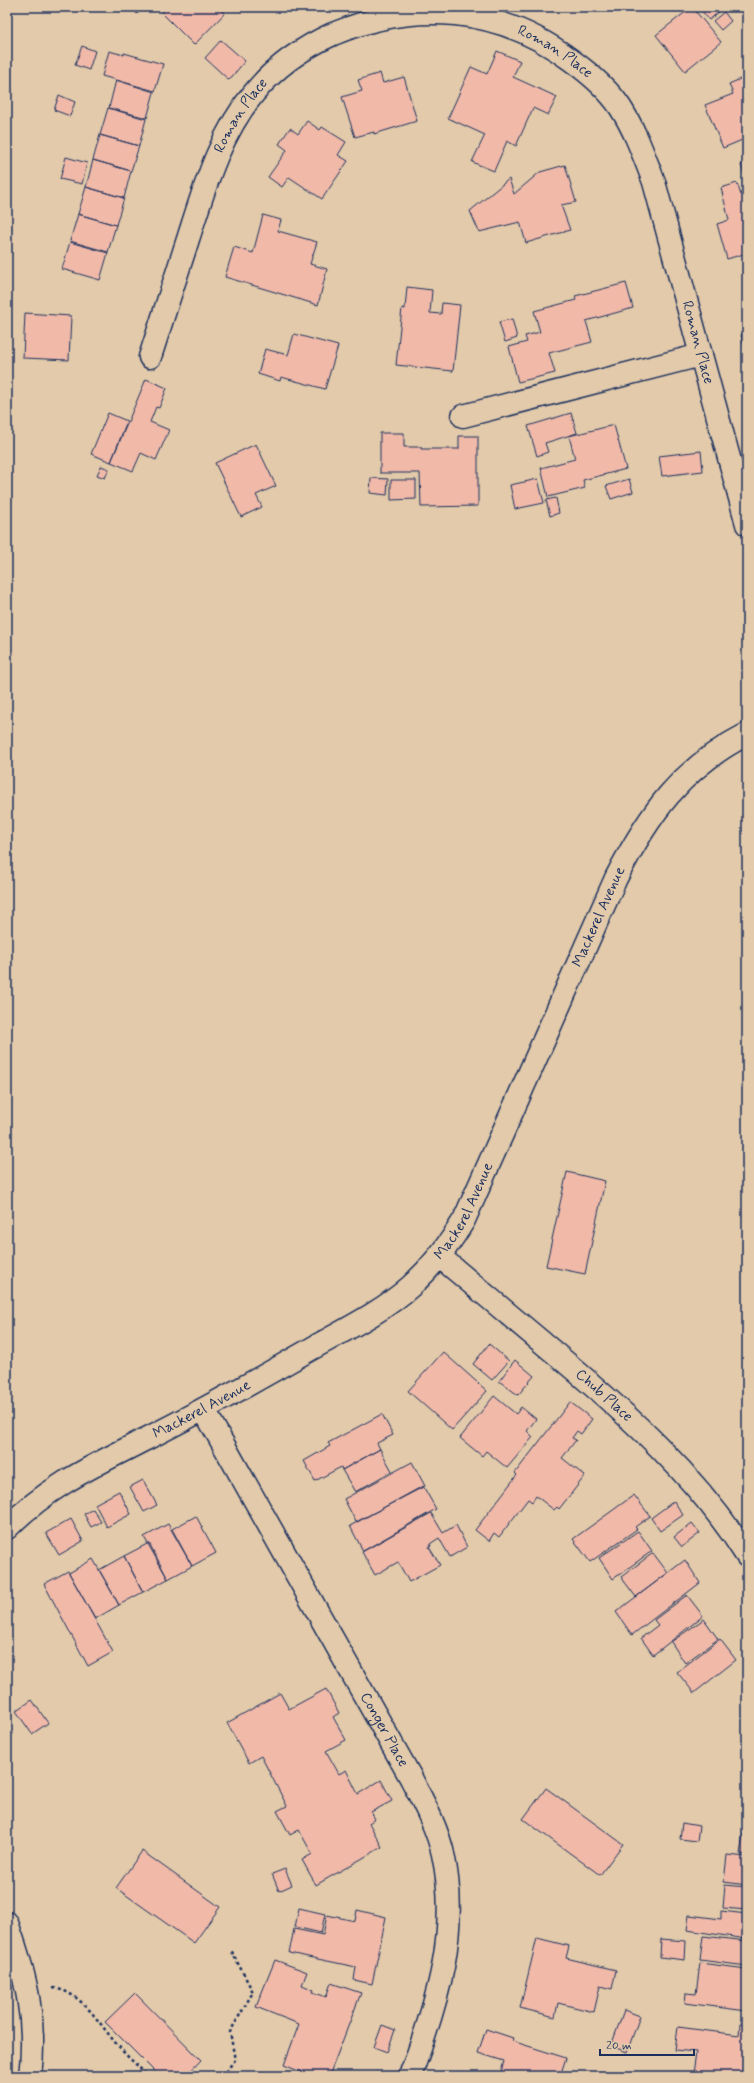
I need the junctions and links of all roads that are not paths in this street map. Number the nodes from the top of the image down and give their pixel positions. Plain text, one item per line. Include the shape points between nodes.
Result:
1 (701, 355) junction
2 (150, 357) dead end
3 (463, 416) dead end
4 (747, 524) edge
5 (747, 734) edge
6 (440, 1256) junction
7 (204, 1410) junction
8 (7, 1528) edge
9 (747, 1556) edge
10 (7, 1923) edge
11 (30, 2076) edge
12 (410, 2076) edge

1 - 2 street, Roman Place via 654,182 638,138 619,105 589,74 559,50 523,31 482,17 442,11 416,11 390,14 355,24 312,44 280,66 253,93 227,132 209,173
1 - 3 street
1 - 4 street, Roman Place
5 - 6 street, Mackerel Avenue via 692,770 658,806 635,842 616,878 464,1220
6 - 7 street, Mackerel Avenue via 395,1299
6 - 9 street, Chub Place via 639,1425 681,1468 734,1535
7 - 8 street, Mackerel Avenue via 65,1480
7 - 12 street, Conger Place via 411,1778 430,1815 443,1853 449,1898 448,1939 440,1983
10 - 11 street via 25,1984 32,2021

